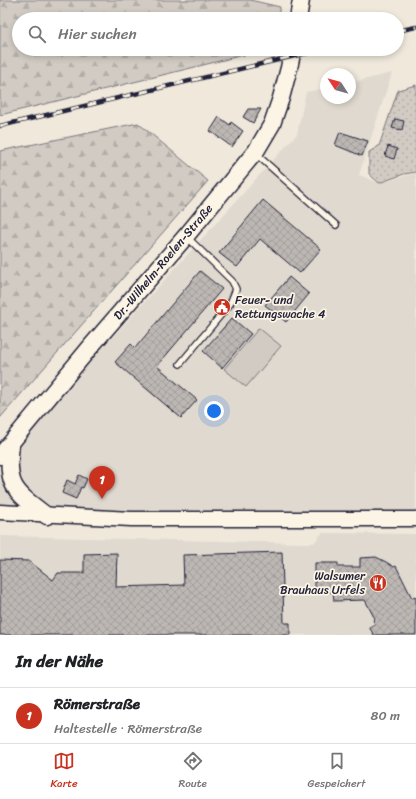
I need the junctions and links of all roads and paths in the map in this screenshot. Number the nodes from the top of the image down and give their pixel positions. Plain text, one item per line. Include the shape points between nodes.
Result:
1 (301, 0) edge
2 (299, 12) edge
3 (291, 56) edge
4 (254, 152) junction
5 (336, 225) dead end
6 (186, 236) junction
7 (180, 364) dead end
8 (11, 444) junction
9 (0, 456) edge
10 (0, 512) edge
11 (47, 516) junction
12 (416, 519) edge

1 - 2 main road
3 - 4 main road, Dr.-Wilhelm-Roelen-Straße via 272,124
4 - 5 lane
4 - 6 main road, Dr.-Wilhelm-Roelen-Straße
6 - 7 lane via 232,281 236,289 230,304
6 - 8 main road, Dr.-Wilhelm-Roelen-Straße
8 - 9 main road, Dr.-Wilhelm-Roelen-Straße
8 - 11 main road via 9,462 12,482 21,496
10 - 11 street
11 - 12 street via 188,520

